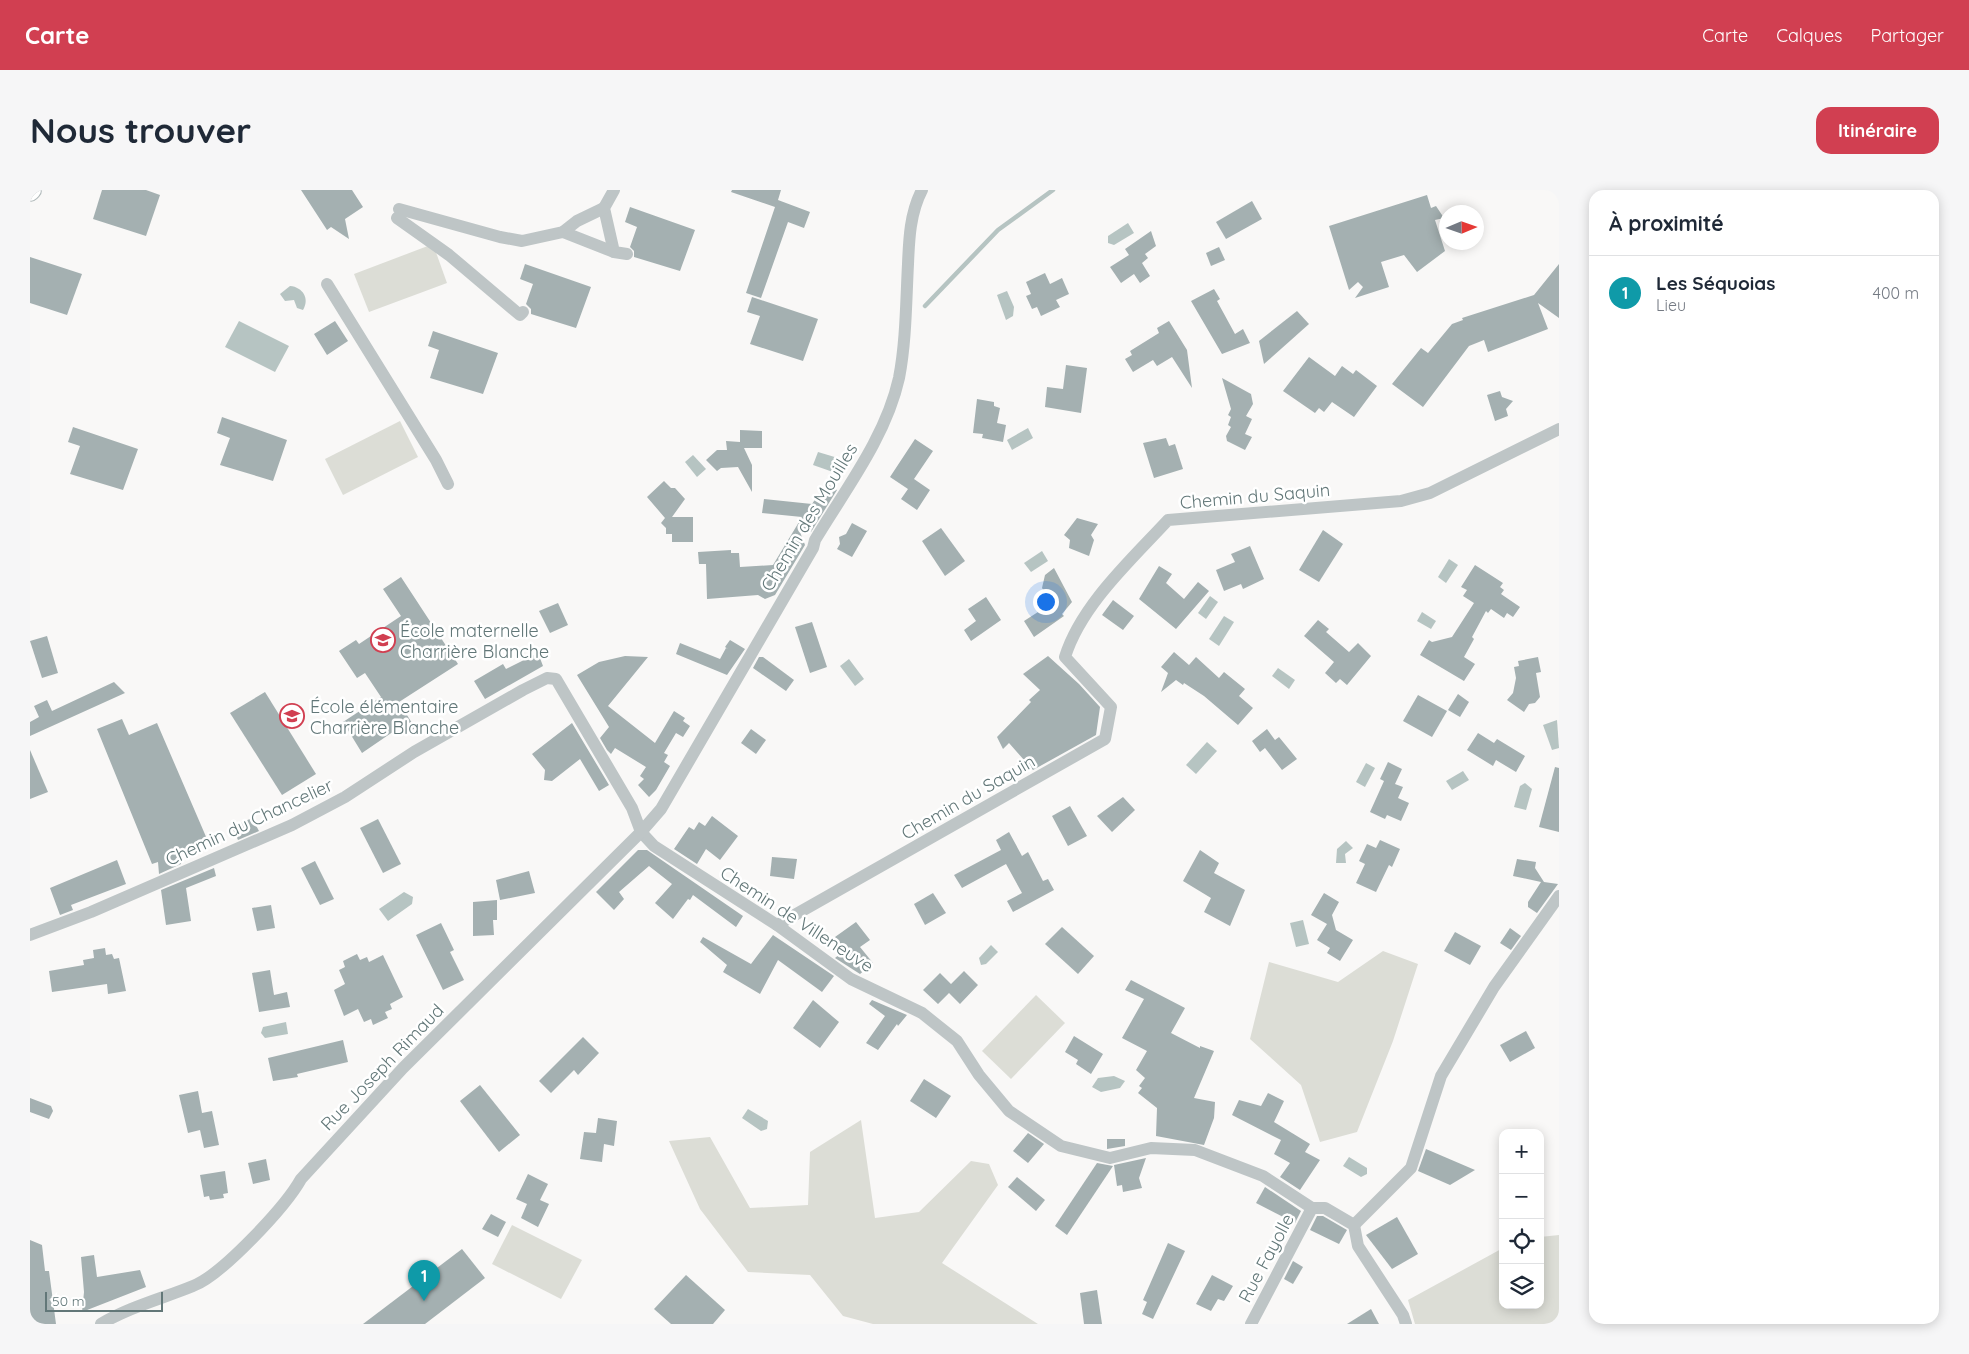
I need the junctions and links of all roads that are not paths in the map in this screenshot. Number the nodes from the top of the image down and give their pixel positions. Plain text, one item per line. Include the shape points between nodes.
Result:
1 (614, 190) edge
2 (922, 190) edge
3 (604, 208) junction
4 (563, 232) junction
5 (614, 252) junction
6 (627, 254) dead end
7 (327, 284) dead end
8 (523, 312) dead end
9 (1559, 429) edge
10 (448, 484) dead end
11 (641, 832) junction
12 (1559, 896) edge
13 (777, 925) junction
14 (30, 935) edge
15 (1312, 1208) junction
16 (1354, 1225) junction
17 (138, 1308) junction
18 (101, 1324) edge
19 (116, 1324) edge
20 (1251, 1324) edge
21 (1406, 1324) edge

1 - 3 street
2 - 11 street, Chemin des Mouilles via 911,224 903,347 891,406 871,446 814,540 813,548 661,809
3 - 4 street
3 - 5 street
4 - 5 street
4 - 8 street via 522,241 398,214 520,315
5 - 6 street
7 - 10 street
9 - 13 street, Chemin du Saquin via 1430,493 1401,502 1168,520 1115,576 1072,636 1065,657 1111,707 1105,739
11 - 13 street, Chemin de Villeneuve via 654,846
11 - 14 street, Chemin du Chancelier via 632,808 556,679 547,678 292,825
11 - 17 street, Rue Joseph Rimaud via 402,1068 232,1258 193,1286
12 - 16 street via 1494,986 1441,1076 1411,1168
13 - 15 street, Chemin de Villeneuve via 851,979 922,1013 957,1041 979,1075 1010,1110 1062,1146 1110,1158 1151,1148 1195,1150 1263,1176
15 - 16 street, Chemin de Villeneuve via 1325,1208
15 - 20 street, Rue Fayolle
16 - 21 street via 1358,1246
17 - 18 street, Rue Joseph Rimaud
17 - 19 street, Rue Joseph Rimaud

